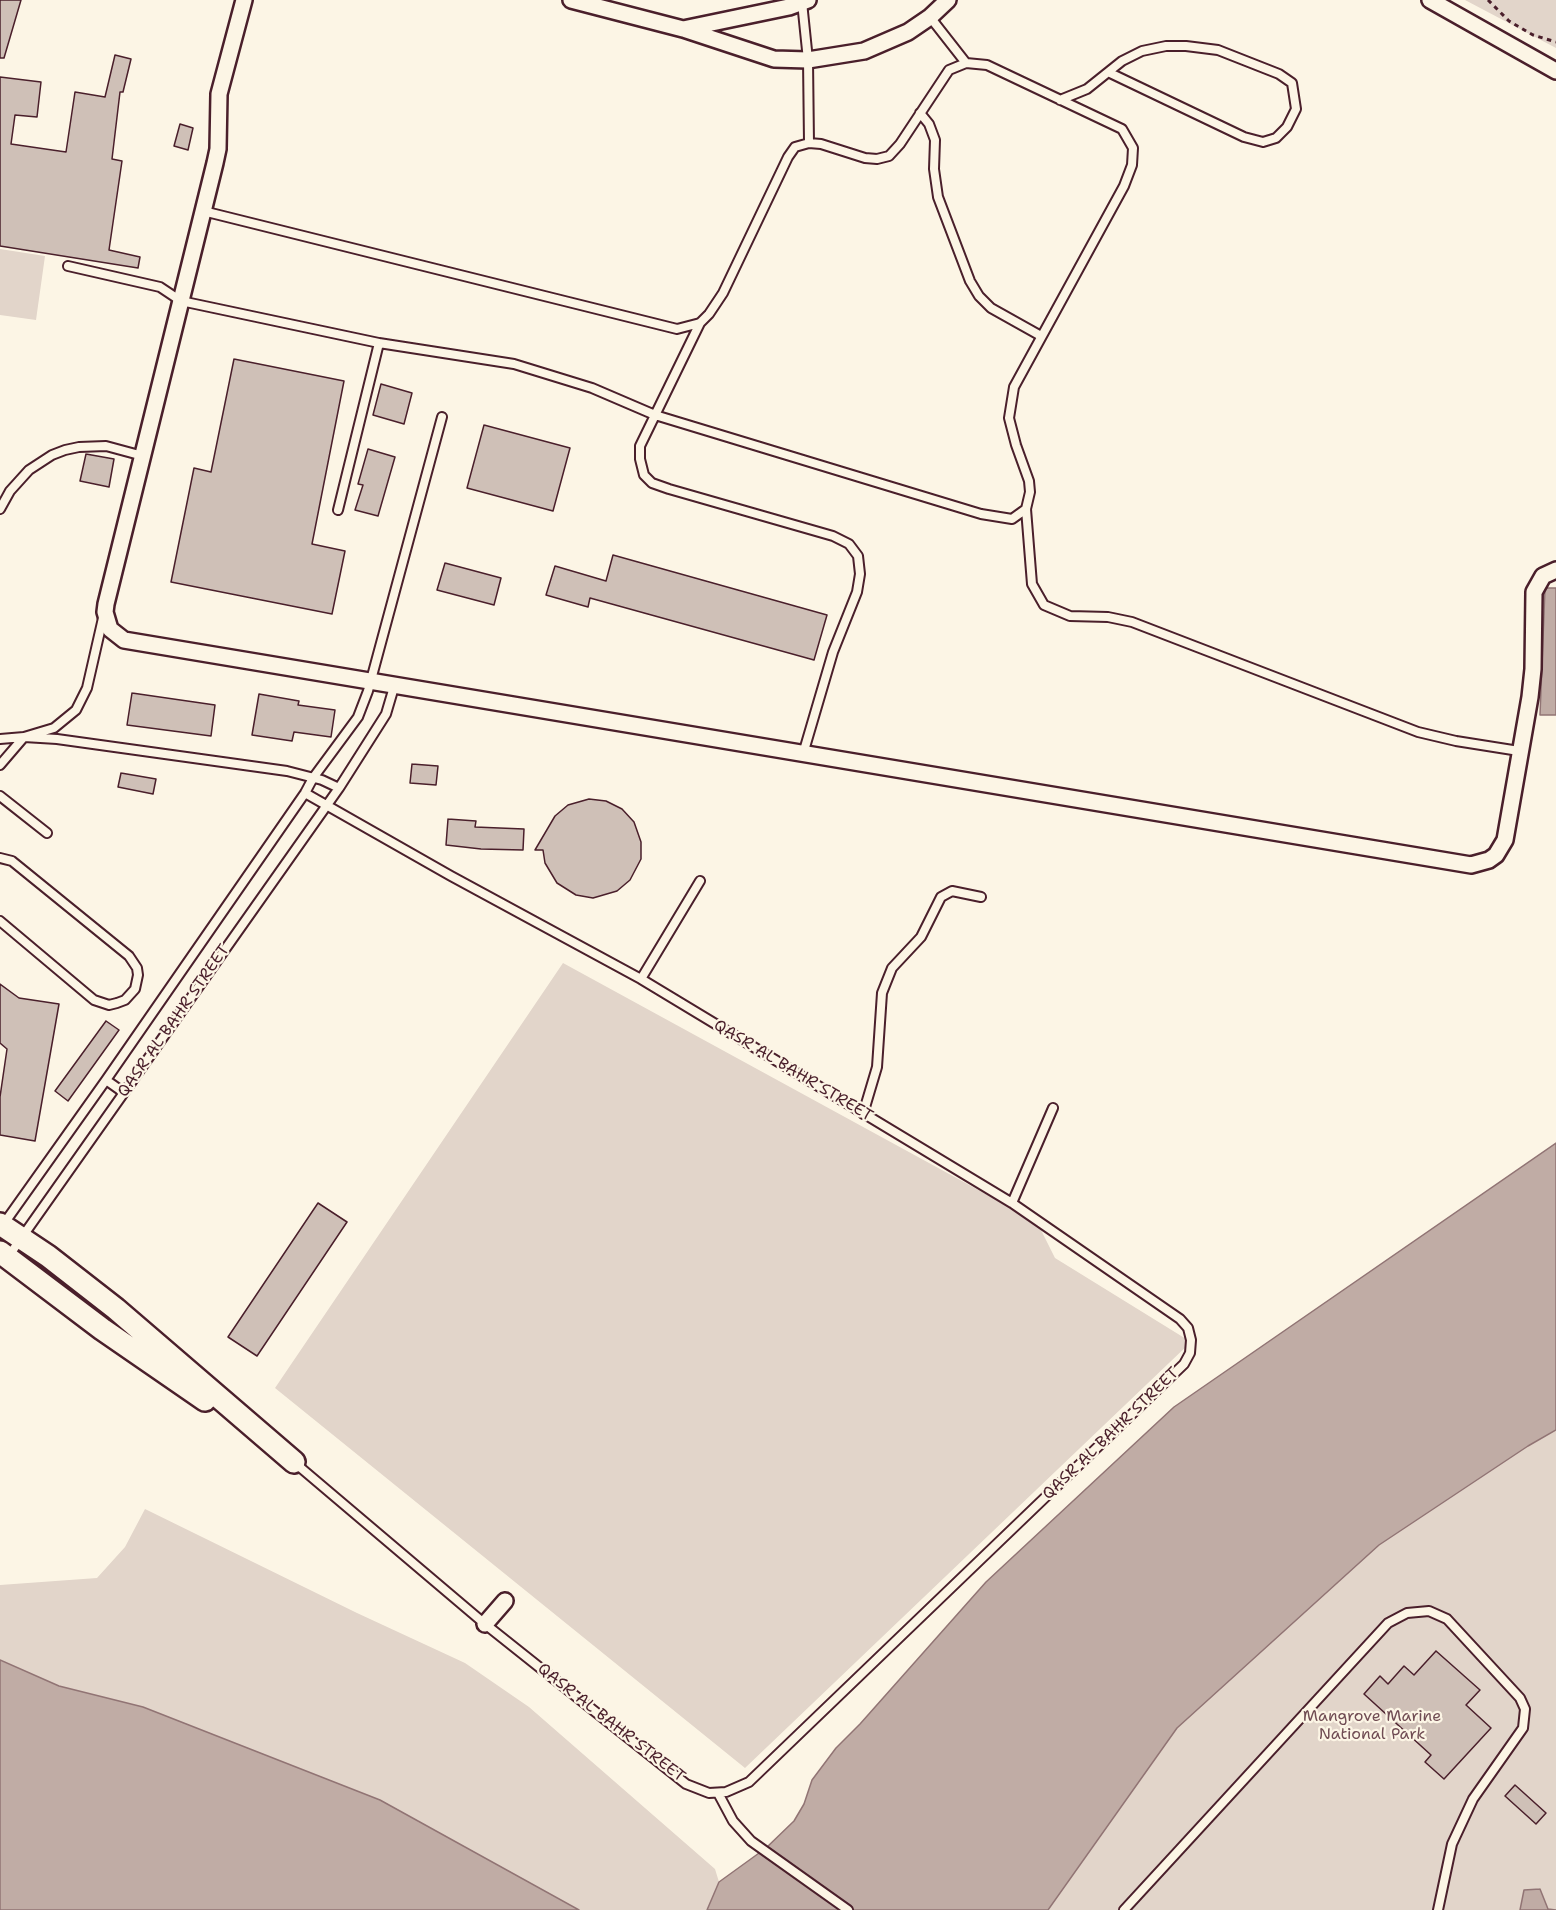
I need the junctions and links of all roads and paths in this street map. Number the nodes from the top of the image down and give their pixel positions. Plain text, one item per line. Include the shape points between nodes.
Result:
1 (244, 0) edge
2 (571, 0) edge
3 (948, 0) edge
4 (1430, 0) edge
5 (1488, 0) edge
6 (805, 1) edge
7 (930, 16) junction
8 (683, 29) junction
9 (1556, 42) edge
10 (808, 60) junction
11 (966, 63) junction
12 (1556, 71) edge
13 (1110, 73) junction
14 (1060, 100) junction
15 (920, 113) junction
16 (809, 143) junction
17 (203, 211) junction
18 (68, 266) dead end
19 (181, 301) junction
20 (700, 323) junction
21 (1041, 336) junction
22 (379, 343) junction
23 (655, 416) junction
24 (442, 417) dead end
25 (143, 456) junction
26 (0, 509) edge
27 (1026, 509) junction
28 (339, 510) dead end
29 (1556, 570) edge
30 (105, 612) junction
31 (370, 682) junction
32 (394, 687) junction
33 (24, 737) junction
34 (0, 739) edge
35 (1519, 751) junction
36 (803, 754) junction
37 (0, 765) edge
38 (313, 778) junction
39 (339, 788) junction
40 (305, 793) junction
41 (0, 796) edge
42 (327, 804) junction
43 (47, 833) dead end
44 (0, 858) edge
45 (700, 881) dead end
46 (981, 897) dead end
47 (0, 921) edge
48 (641, 979) junction
49 (106, 1080) junction
50 (123, 1092) junction
51 (1053, 1107) dead end
52 (863, 1114) junction
53 (1012, 1203) junction
54 (1, 1226) edge
55 (21, 1238) junction
56 (4, 1255) edge
57 (294, 1462) junction
58 (505, 1601) dead end
59 (485, 1624) junction
60 (718, 1793) junction
61 (848, 1910) edge
62 (1124, 1910) edge
63 (1438, 1910) edge

1 - 17 street via 219,94 218,149
2 - 8 street
3 - 7 street
4 - 12 street
5 - 9 path via 1509,21
6 - 8 street
6 - 10 lane
7 - 10 street via 908,32 864,51
7 - 11 lane
8 - 10 street via 774,59
10 - 16 lane
11 - 14 lane via 987,65
11 - 15 lane via 949,70
13 - 13 lane via 1122,61 1142,51 1166,46 1218,50 1263,66 1292,83 1296,109 1287,127 1276,138 1263,142 1244,137
13 - 14 lane via 1087,89
14 - 21 lane via 1122,129 1134,148 1124,186
15 - 16 lane via 889,156 865,159
15 - 21 lane via 929,123 935,140 938,197 970,281 991,308
16 - 20 lane via 795,147 788,157 723,293
17 - 19 street
17 - 20 lane via 677,328
18 - 19 lane via 160,287
19 - 22 lane
19 - 25 street
20 - 23 lane
21 - 27 lane via 1014,387 1009,417 1029,481
22 - 23 lane via 514,364 592,388
22 - 28 lane
23 - 27 lane via 981,514 1012,519
23 - 36 lane via 640,446 641,467 652,483 833,536 849,544 858,556 857,592 833,652
24 - 31 lane, QASR AL BAHR STREET
25 - 26 lane via 106,446 65,450 29,470
25 - 30 street
27 - 35 lane via 1032,584 1044,605 1070,616 1132,622 1418,732
29 - 35 street via 1543,576 1534,592 1533,669
30 - 31 street via 110,629 124,640
30 - 33 lane via 87,688 76,710 54,728
31 - 32 street
31 - 38 lane, QASR AL BAHR STREET via 353,724
32 - 36 street
32 - 39 lane, QASR AL BAHR STREET via 386,714
33 - 34 lane
33 - 37 lane
33 - 38 lane via 98,744
35 - 36 street via 1505,840 1496,855 1471,865
38 - 39 lane
38 - 40 lane, QASR AL BAHR STREET
39 - 42 lane, QASR AL BAHR STREET
40 - 42 lane, QASR AL BAHR STREET
40 - 49 lane, QASR AL BAHR STREET
41 - 43 lane
42 - 48 lane, QASR AL BAHR STREET
42 - 50 lane, QASR AL BAHR STREET
44 - 47 lane via 12,861 129,956 137,968 135,989 117,1004 94,1000
45 - 48 lane
46 - 52 lane via 952,891 941,897 921,937 892,968 882,993 877,1066
48 - 52 lane, QASR AL BAHR STREET
49 - 50 lane
49 - 54 lane, QASR AL BAHR STREET
50 - 55 lane, QASR AL BAHR STREET
51 - 53 lane
52 - 53 lane, QASR AL BAHR STREET
53 - 60 lane, QASR AL BAHR STREET via 1180,1319 1191,1340 1188,1359 749,1782
54 - 55 street, QASR AL BAHR STREET
55 - 56 lane, QASR AL BAHR STREET
55 - 57 street, QASR AL BAHR STREET via 116,1309
56 - 57 street, QASR AL BAHR STREET via 102,1329
57 - 59 lane, QASR AL BAHR STREET
58 - 59 street
59 - 60 lane, QASR AL BAHR STREET via 686,1784
60 - 61 lane via 746,1836
62 - 63 lane via 1388,1623 1407,1613 1428,1611 1447,1619 1520,1698 1525,1709 1523,1728 1473,1799 1452,1844

